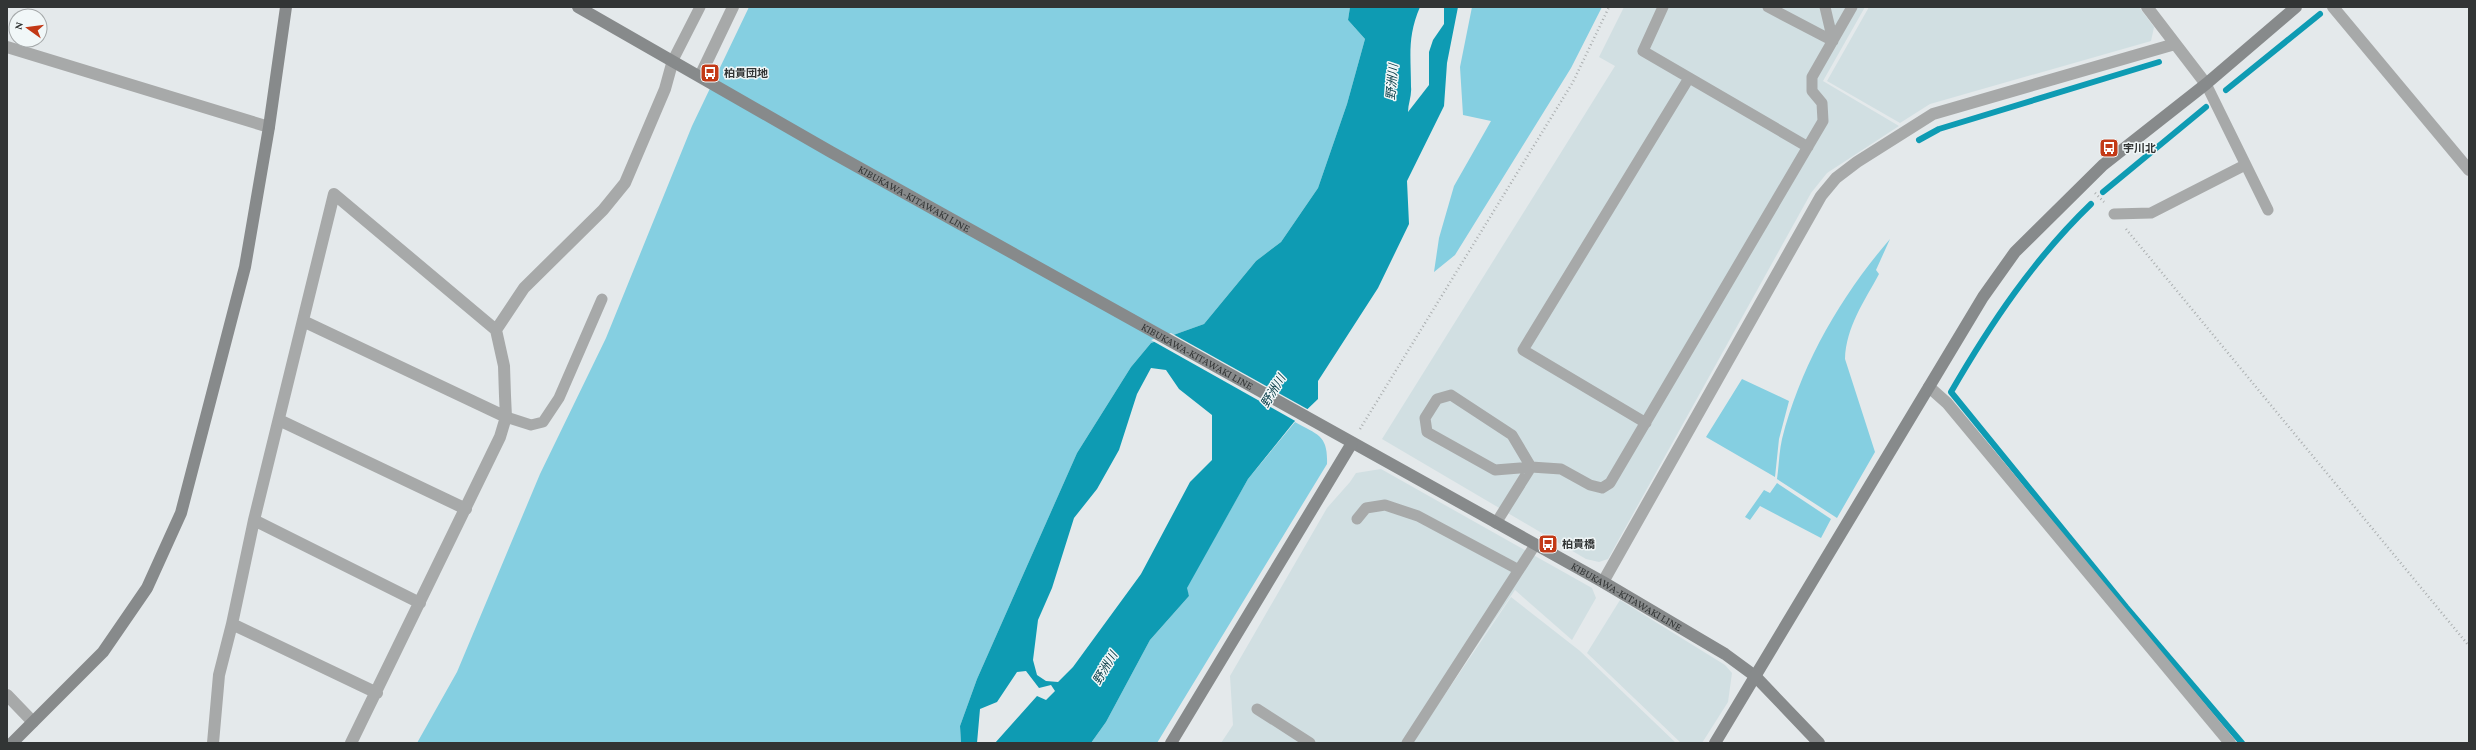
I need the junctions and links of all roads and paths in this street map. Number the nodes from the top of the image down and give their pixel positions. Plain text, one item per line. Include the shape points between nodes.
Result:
1 (286, 7) edge
2 (578, 7) edge
3 (700, 7) edge
4 (733, 7) edge
5 (1609, 7) edge
6 (1664, 7) edge
7 (1768, 7) edge
8 (1825, 7) edge
9 (1852, 7) edge
10 (2147, 7) edge
11 (2296, 7) edge
12 (2333, 7) edge
13 (1832, 41) junction
14 (2175, 44) junction
15 (7, 47) edge
16 (674, 60) junction
17 (700, 76) junction
18 (1689, 78) junction
19 (2206, 84) junction
20 (269, 127) junction
21 (1808, 147) junction
22 (2245, 165) junction
23 (2469, 170) edge
24 (2085, 182) junction
25 (2268, 210) dead end
26 (2114, 214) junction
27 (602, 299) dead end
28 (302, 321) junction
29 (496, 330) junction
30 (1929, 387) junction
31 (506, 417) junction
32 (279, 420) junction
33 (1646, 423) junction
34 (1352, 443) junction
35 (1531, 467) junction
36 (466, 509) junction
37 (1357, 519) dead end
38 (254, 520) junction
39 (1496, 523) junction
40 (1535, 544) junction
41 (1518, 570) junction
42 (1604, 582) junction
43 (420, 603) junction
44 (232, 624) junction
45 (2469, 646) edge
46 (1755, 676) junction
47 (377, 693) junction
48 (7, 695) edge
49 (1257, 709) dead end
50 (33, 722) junction
51 (12, 743) edge
52 (213, 743) edge
53 (351, 743) edge
54 (1172, 743) edge
55 (1310, 743) edge
56 (1407, 743) edge
57 (1715, 743) edge
58 (1819, 743) edge
59 (2230, 743) edge

1 - 20 street
2 - 16 street, KIBUKAWA-KITAWAKI LINE
3 - 16 lane
4 - 17 street
5 - 34 path via 1573,82
6 - 18 lane via 1643,51
7 - 13 lane
8 - 13 lane
9 - 13 lane
10 - 14 street
11 - 19 street
12 - 23 street
13 - 21 lane via 1812,77 1812,91 1822,102 1823,122
14 - 19 street
14 - 42 street via 1933,114 1836,178 1821,196
15 - 20 street
16 - 17 street, KIBUKAWA-KITAWAKI LINE
16 - 29 street via 665,89 625,183 603,210 524,288
17 - 34 street, KIBUKAWA-KITAWAKI LINE
18 - 21 lane
18 - 33 lane via 1523,350
19 - 22 lane
19 - 24 street
20 - 50 street via 245,267 181,513 147,588 103,652
21 - 33 lane
22 - 25 lane
22 - 26 lane via 2152,213
24 - 26 path
24 - 30 street via 2015,252 1983,297
26 - 45 path
27 - 31 lane via 559,398 543,422 531,425
28 - 29 street via 334,194
28 - 31 street
28 - 32 street
29 - 31 street via 504,366
30 - 46 street
30 - 59 street via 1947,404
31 - 36 street via 500,437
32 - 36 street
32 - 38 street
33 - 35 lane via 1610,483 1602,488 1590,485 1561,469
34 - 39 street, KIBUKAWA-KITAWAKI LINE
34 - 54 street
35 - 35 lane via 1512,435 1451,395 1437,399 1425,418 1427,432 1495,470
35 - 39 lane
36 - 43 street
37 - 41 lane via 1366,508 1385,505 1418,516
38 - 43 street
38 - 44 street
39 - 40 street, KIBUKAWA-KITAWAKI LINE
40 - 41 lane
40 - 42 street, KIBUKAWA-KITAWAKI LINE
41 - 56 lane
42 - 46 street, KIBUKAWA-KITAWAKI LINE via 1724,654
43 - 47 street
44 - 47 street
44 - 52 street via 219,676
46 - 57 street
46 - 58 street, KIBUKAWA-KITAWAKI LINE
47 - 53 street
48 - 50 street
49 - 55 lane
50 - 51 street

